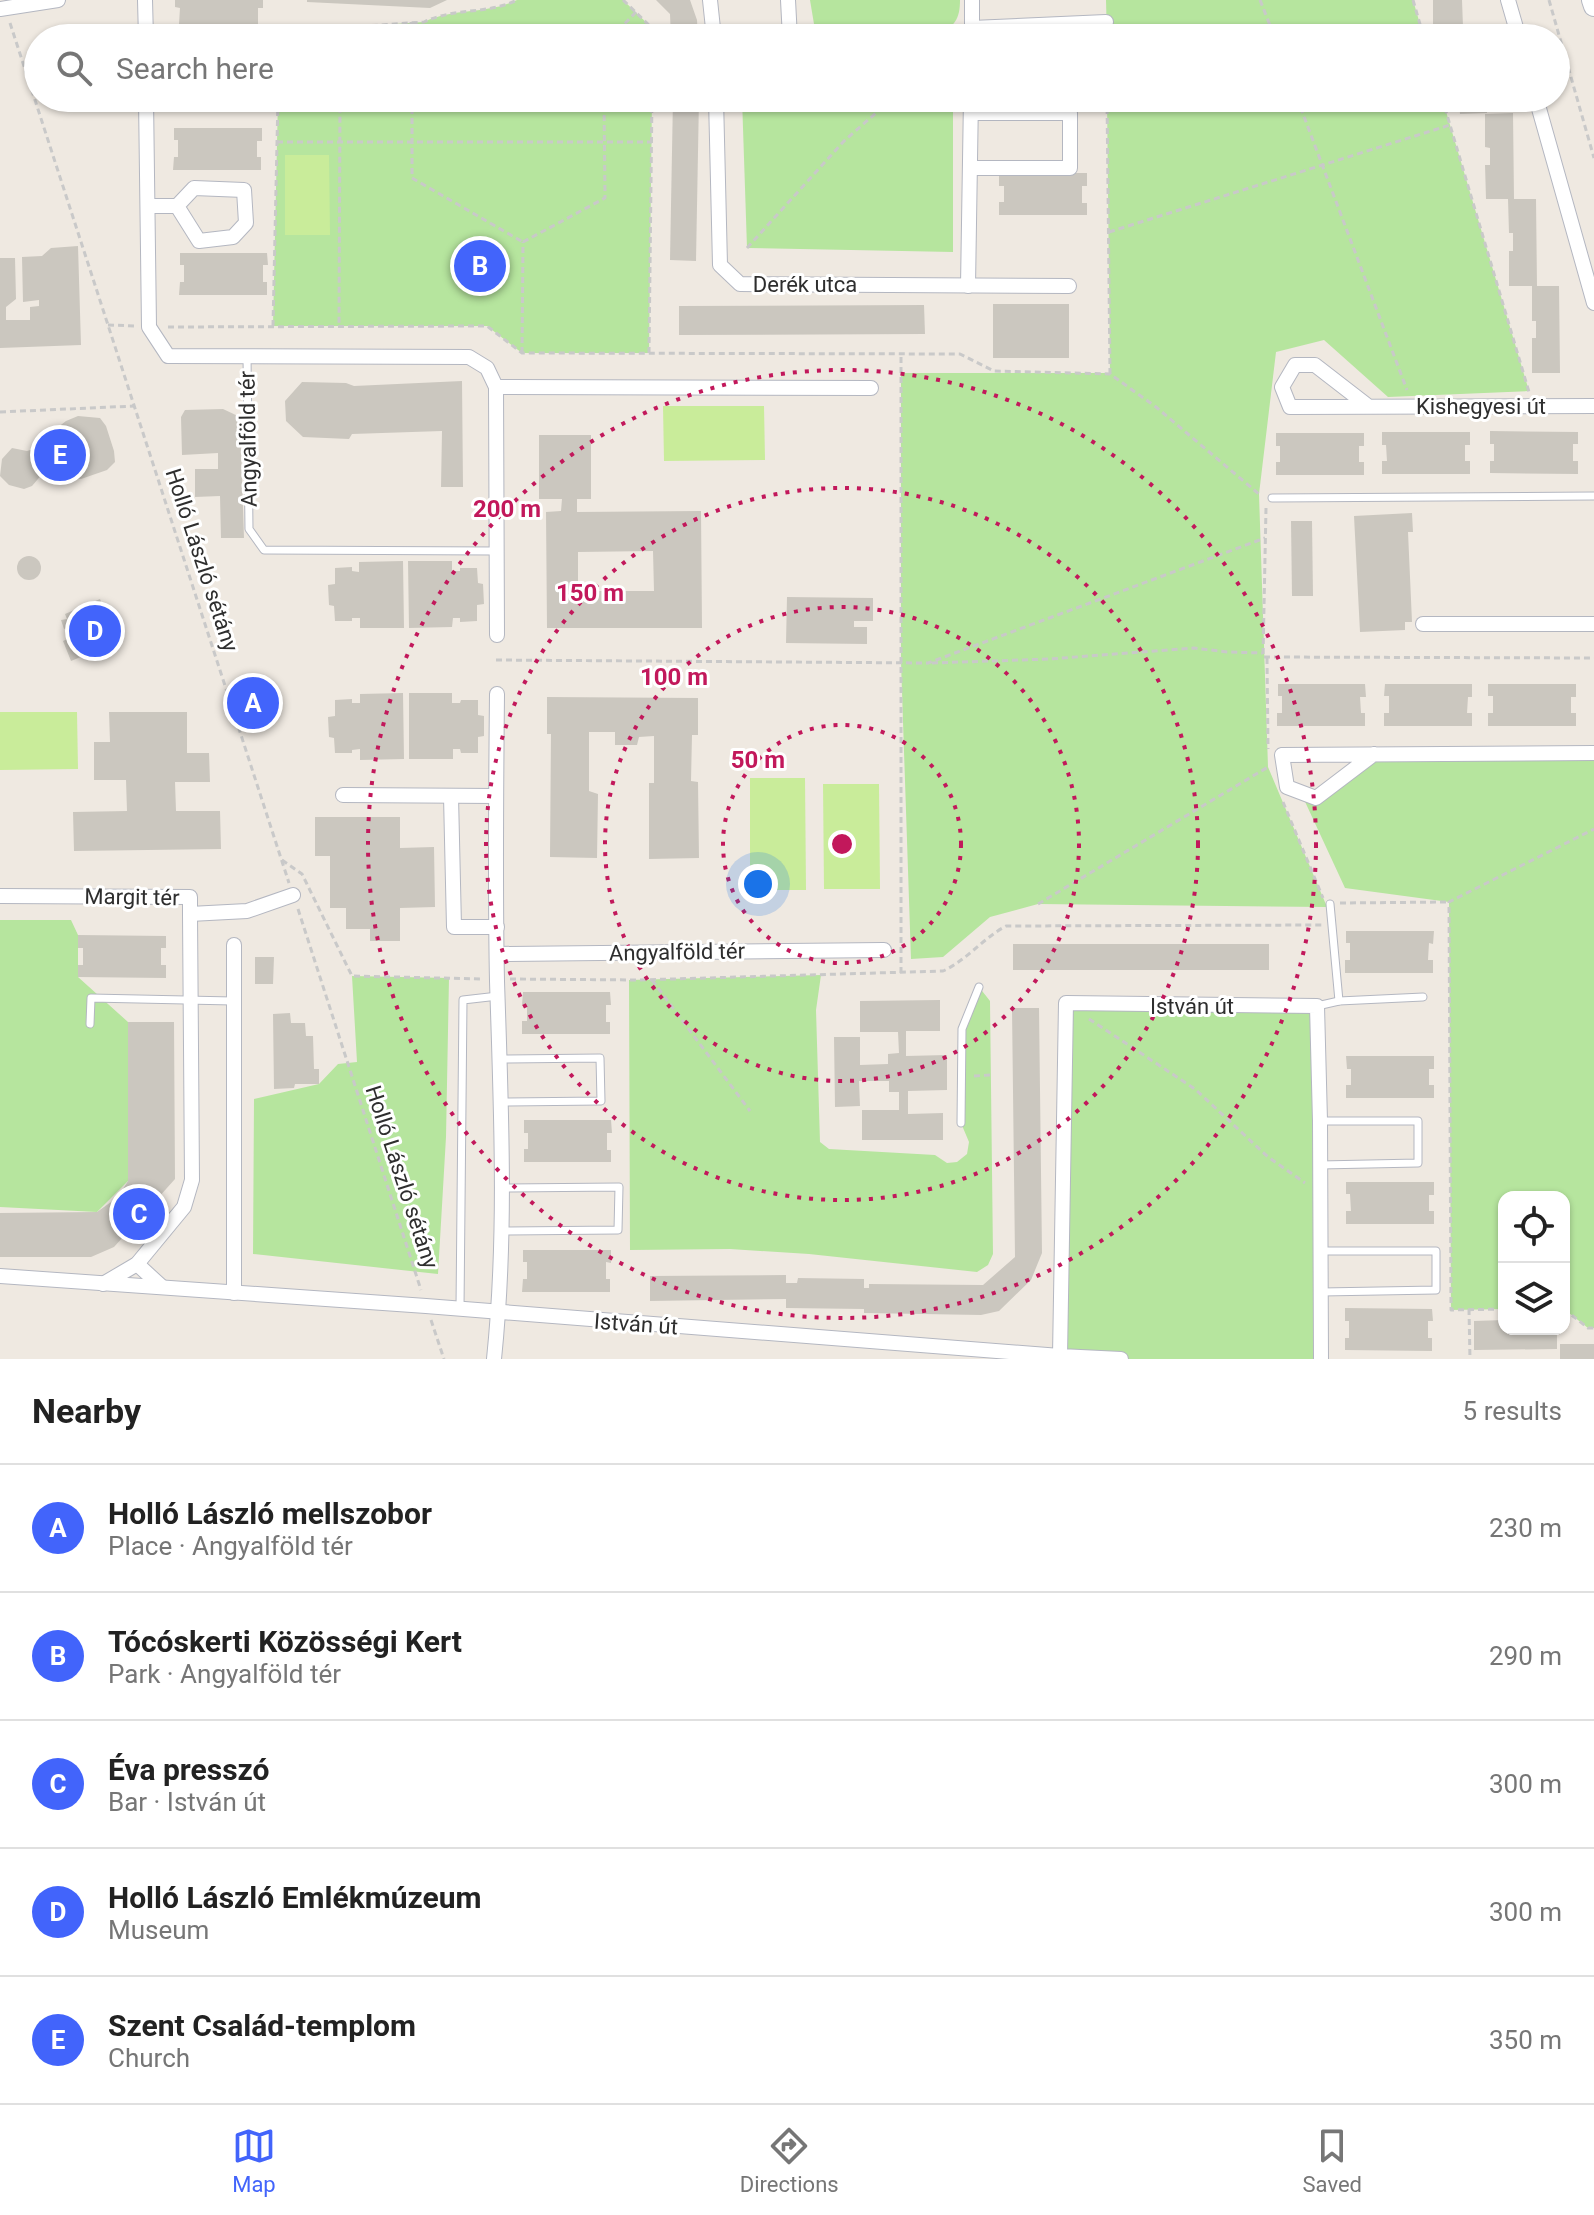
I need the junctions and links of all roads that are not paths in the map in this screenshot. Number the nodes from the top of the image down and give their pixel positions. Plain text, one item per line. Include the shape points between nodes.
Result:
1 (145, 0) edge
2 (710, 0) edge
3 (788, 0) edge
4 (972, 0) edge
5 (1508, 0) edge
6 (49, 1) edge
7 (3, 9) edge
8 (1106, 22) dead end
9 (146, 24) edge
10 (713, 24) edge
11 (789, 24) edge
12 (972, 24) edge
13 (1082, 24) edge
14 (1515, 24) edge
15 (146, 112) edge
16 (716, 112) edge
17 (971, 112) edge
18 (1056, 112) edge
19 (1540, 112) edge
20 (970, 168) junction
21 (148, 206) junction
22 (177, 206) junction
23 (968, 286) junction
24 (1069, 286) dead end
25 (1594, 303) edge
26 (247, 356) junction
27 (496, 387) junction
28 (871, 388) dead end
29 (1368, 406) junction
30 (1594, 406) edge
31 (1594, 496) edge
32 (1272, 498) dead end
33 (496, 551) junction
34 (1423, 624) dead end
35 (1594, 624) edge
36 (497, 635) dead end
37 (497, 694) dead end
38 (1594, 753) edge
39 (1374, 754) junction
40 (343, 795) dead end
41 (451, 796) junction
42 (496, 796) junction
43 (293, 895) road end
44 (0, 896) edge
45 (1328, 905) road end
46 (190, 914) junction
47 (497, 927) junction
48 (234, 945) dead end
49 (884, 950) dead end
50 (497, 954) junction
51 (979, 987) dead end
52 (498, 996) junction
53 (1423, 997) dead end
54 (191, 1000) junction
55 (233, 1001) junction
56 (1339, 1001) junction
57 (1317, 1006) junction
58 (90, 1024) dead end
59 (500, 1059) junction
60 (501, 1102) junction
61 (1320, 1121) junction
62 (961, 1123) dead end
63 (1320, 1165) junction
64 (501, 1188) junction
65 (500, 1231) junction
66 (1320, 1251) junction
67 (137, 1264) junction
68 (0, 1276) edge
69 (103, 1284) junction
70 (162, 1287) junction
71 (1320, 1292) junction
72 (234, 1293) junction
73 (460, 1308) junction
74 (499, 1311) junction
75 (1060, 1356) junction
76 (494, 1359) edge
77 (1121, 1359) edge
78 (1321, 1359) edge

1 - 9 street
2 - 10 street
3 - 11 street
4 - 12 street
5 - 14 street
6 - 7 street
8 - 13 street
15 - 21 street
16 - 23 street, Derék utca via 720,265 740,284
17 - 20 street
18 - 20 street via 1070,113 1070,168
19 - 25 street
20 - 23 street
21 - 22 street
21 - 26 street via 149,327 168,356
22 - 22 street via 199,241 233,237 246,223 244,190 194,188
23 - 24 street, Derék utca
26 - 27 street, Angyalföld tér via 469,357 487,368
26 - 33 lane, Angyalföld tér via 249,529 264,550
27 - 28 street
27 - 33 street
29 - 29 street, Kishegyesi út via 1290,407 1282,387 1295,365 1315,365
29 - 30 street, Kishegyesi út
31 - 32 lane
33 - 36 street
34 - 35 street
37 - 42 street
38 - 39 street
39 - 39 street via 1282,755 1287,787 1316,798
40 - 41 street
41 - 42 street
41 - 47 street via 454,927
42 - 47 street
43 - 46 street, Margit tér via 247,911
44 - 46 street, Margit tér via 190,897
45 - 56 lane
46 - 54 street
47 - 50 street
48 - 55 street
49 - 50 street, Angyalföld tér
50 - 52 street
51 - 62 lane via 962,1029
52 - 59 street
52 - 73 lane via 463,1000
53 - 56 lane
54 - 55 lane
54 - 58 lane via 91,998
54 - 67 street via 192,1180 184,1207
55 - 72 street
56 - 57 lane
57 - 61 street
57 - 75 street, István út via 1066,1003
59 - 60 street
59 - 60 lane via 600,1058 601,1101
60 - 64 street
61 - 63 street
61 - 63 lane via 1418,1121 1418,1163
63 - 66 street
64 - 65 street
64 - 65 lane via 619,1187 618,1230
65 - 74 street
66 - 71 street
66 - 71 lane via 1436,1251 1436,1290
67 - 69 street
67 - 70 street
68 - 69 street, István út
69 - 70 street, István út
70 - 72 street, István út
71 - 78 street
72 - 73 street, István út
73 - 74 street, István út
74 - 75 street, István út
74 - 76 street
75 - 77 street, István út

